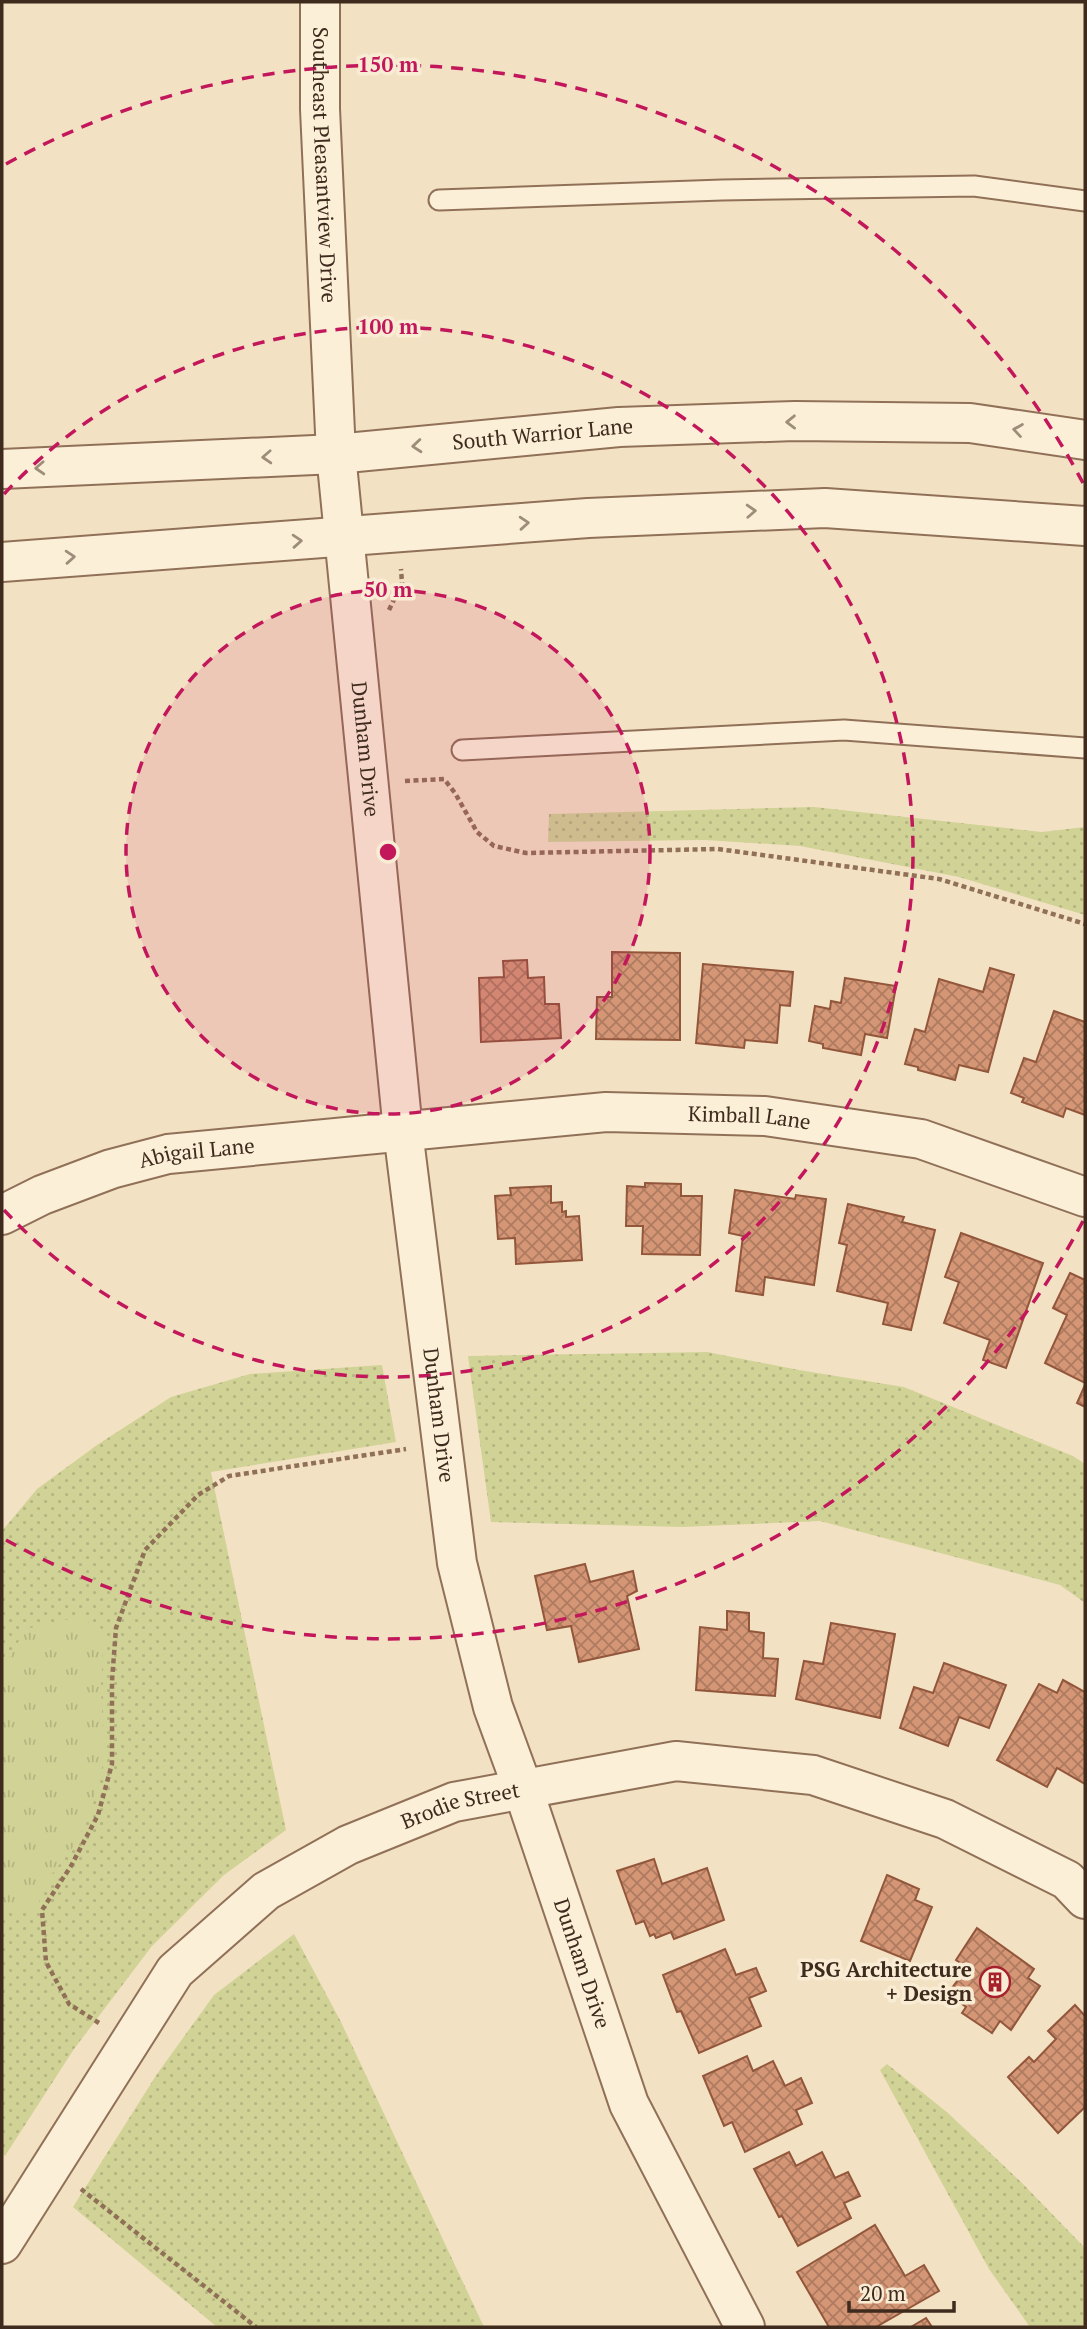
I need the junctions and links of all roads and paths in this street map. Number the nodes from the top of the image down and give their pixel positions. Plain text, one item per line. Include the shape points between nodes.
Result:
1 (320, 2) edge
2 (439, 200) dead end
3 (1085, 201) edge
4 (1085, 440) edge
5 (336, 454) junction
6 (2, 469) edge
7 (1085, 526) edge
8 (345, 537) junction
9 (2, 562) edge
10 (1085, 748) edge
11 (462, 750) dead end
12 (403, 781) dead end
13 (1085, 924) edge
14 (403, 1131) junction
15 (1085, 1197) edge
16 (2, 1215) edge
17 (442, 1443) junction
18 (523, 1789) junction
19 (1085, 1899) edge
20 (102, 2025) dead end
21 (76, 2186) dead end
22 (2, 2244) edge
23 (257, 2327) edge
24 (745, 2327) edge

1 - 5 street, Southeast Pleasantview Drive via 320,110
2 - 3 lane via 974,186
4 -> 5 street, South Warrior Lane via 970,423 795,421 619,427
5 -> 6 street, South Warrior Lane
5 - 8 street, Dunham Drive
8 -> 7 street via 589,518 825,508
9 -> 8 street
8 - 14 street, Dunham Drive
10 - 11 lane via 844,730
12 - 13 path via 444,779 477,832 494,845 526,853 718,849 939,879
14 - 15 street, Kimball Lane via 606,1112 765,1116 920,1139
14 - 16 street, Abigail Lane via 168,1154 111,1169
14 - 17 street, Dunham Drive
17 - 18 street, Dunham Drive via 457,1563 493,1707
17 - 20 path via 229,1476 198,1495 145,1550 116,1628 112,1764 98,1815 42,1910 46,1962 69,2004
18 - 19 street, Brodie Street via 676,1761 813,1775 945,1819 1067,1880
18 - 22 street, Brodie Street via 454,1802 348,1845 266,1891 175,1971
18 - 24 street, Dunham Drive via 629,2104
21 - 23 path

